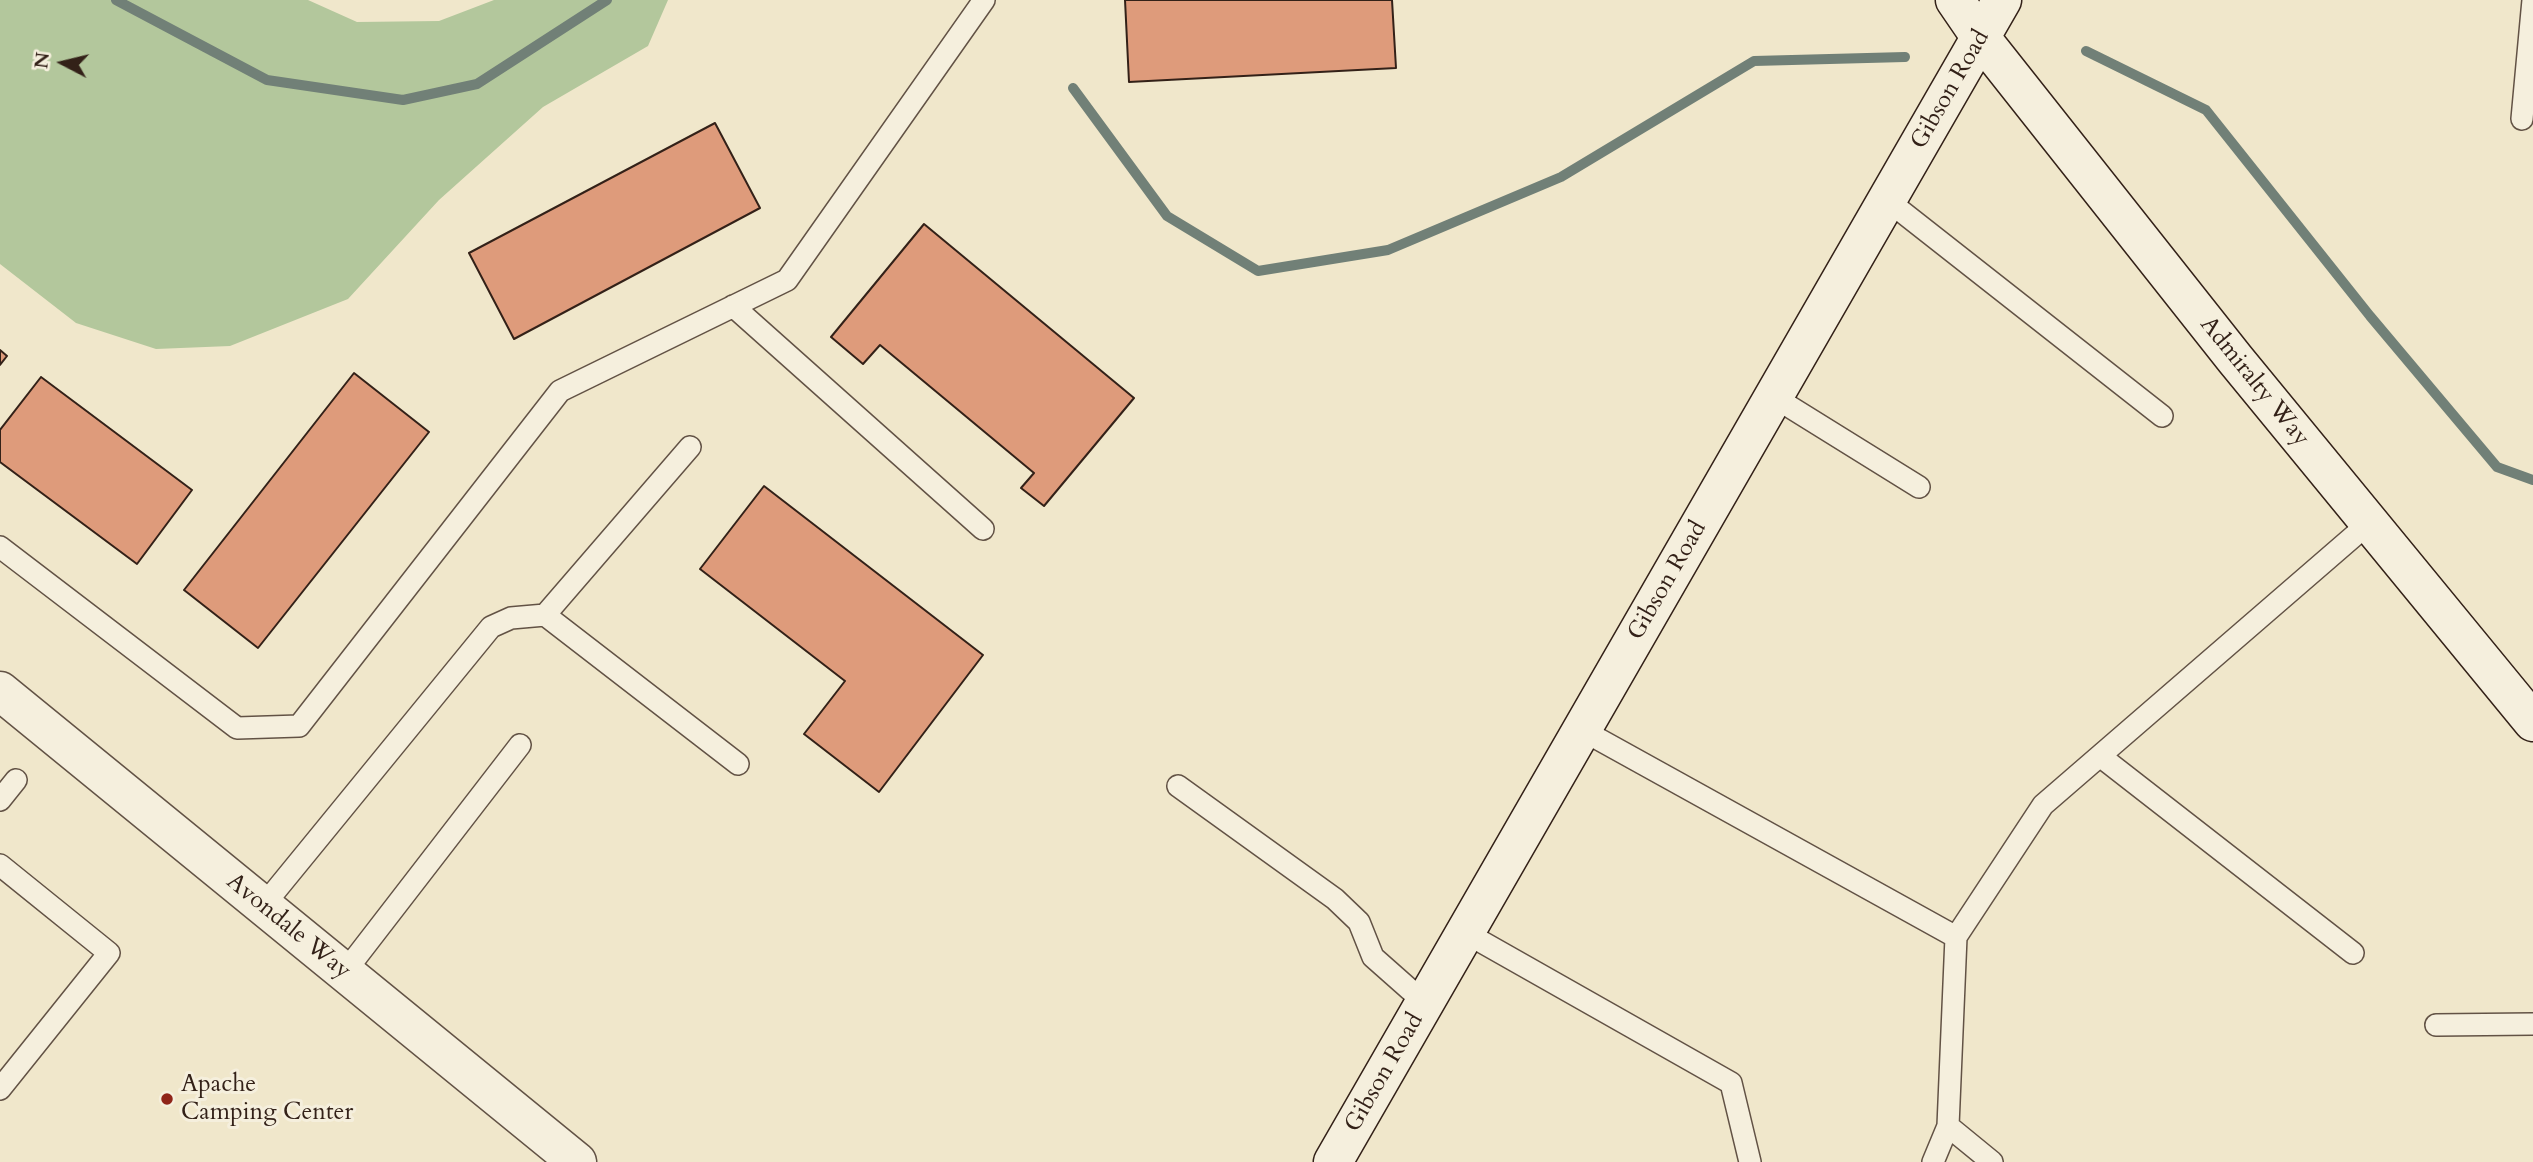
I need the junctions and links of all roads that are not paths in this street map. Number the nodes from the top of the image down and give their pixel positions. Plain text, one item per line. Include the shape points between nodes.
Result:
1 (984, 0) edge
2 (1955, 0) edge
3 (2002, 0) edge
4 (2533, 0) edge
5 (1981, 38) junction
6 (2522, 119) dead end
7 (1887, 200) junction
8 (733, 306) junction
9 (1773, 397) junction
10 (2162, 416) dead end
11 (690, 447) dead end
12 (1919, 487) dead end
13 (2369, 523) junction
14 (983, 529) dead end
15 (0, 547) edge
16 (545, 615) junction
17 (0, 691) edge
18 (2533, 722) edge
19 (1582, 730) junction
20 (520, 745) dead end
21 (2100, 756) junction
22 (738, 764) dead end
23 (16, 780) dead end
24 (1178, 786) dead end
25 (0, 800) edge
26 (3, 874) edge
27 (263, 906) junction
28 (1466, 933) junction
29 (1956, 937) junction
30 (2353, 953) dead end
31 (344, 973) junction
32 (1425, 1003) junction
33 (2533, 1024) edge
34 (2436, 1025) dead end
35 (0, 1089) edge
36 (1948, 1126) junction
37 (569, 1159) edge
38 (1333, 1162) edge
39 (1750, 1162) edge
40 (1933, 1162) edge
41 (1992, 1162) edge

1 - 8 lane via 787,281
2 - 5 street, Admiralty Way
3 - 5 street, Gibson Road
4 - 6 lane
5 - 7 street, Gibson Road
5 - 13 street, Admiralty Way
7 - 9 street, Gibson Road
7 - 10 lane
8 - 14 lane
8 - 15 lane via 560,391 299,726 237,728
9 - 12 lane
9 - 19 street, Gibson Road
11 - 16 lane
13 - 18 street, Admiralty Way
13 - 21 lane
16 - 22 lane
16 - 27 lane via 511,618 491,627
17 - 27 street, Avondale Way
19 - 28 street, Gibson Road
19 - 29 lane
20 - 31 lane
21 - 29 lane via 2043,805
21 - 30 lane
23 - 25 lane
24 - 32 lane via 1335,899 1359,922 1373,957
26 - 35 lane via 109,953
27 - 31 street, Avondale Way
28 - 32 street, Gibson Road
28 - 39 lane via 1731,1083
29 - 36 lane
31 - 37 street, Avondale Way
32 - 38 street, Gibson Road
33 - 34 lane
36 - 40 lane
36 - 41 lane

